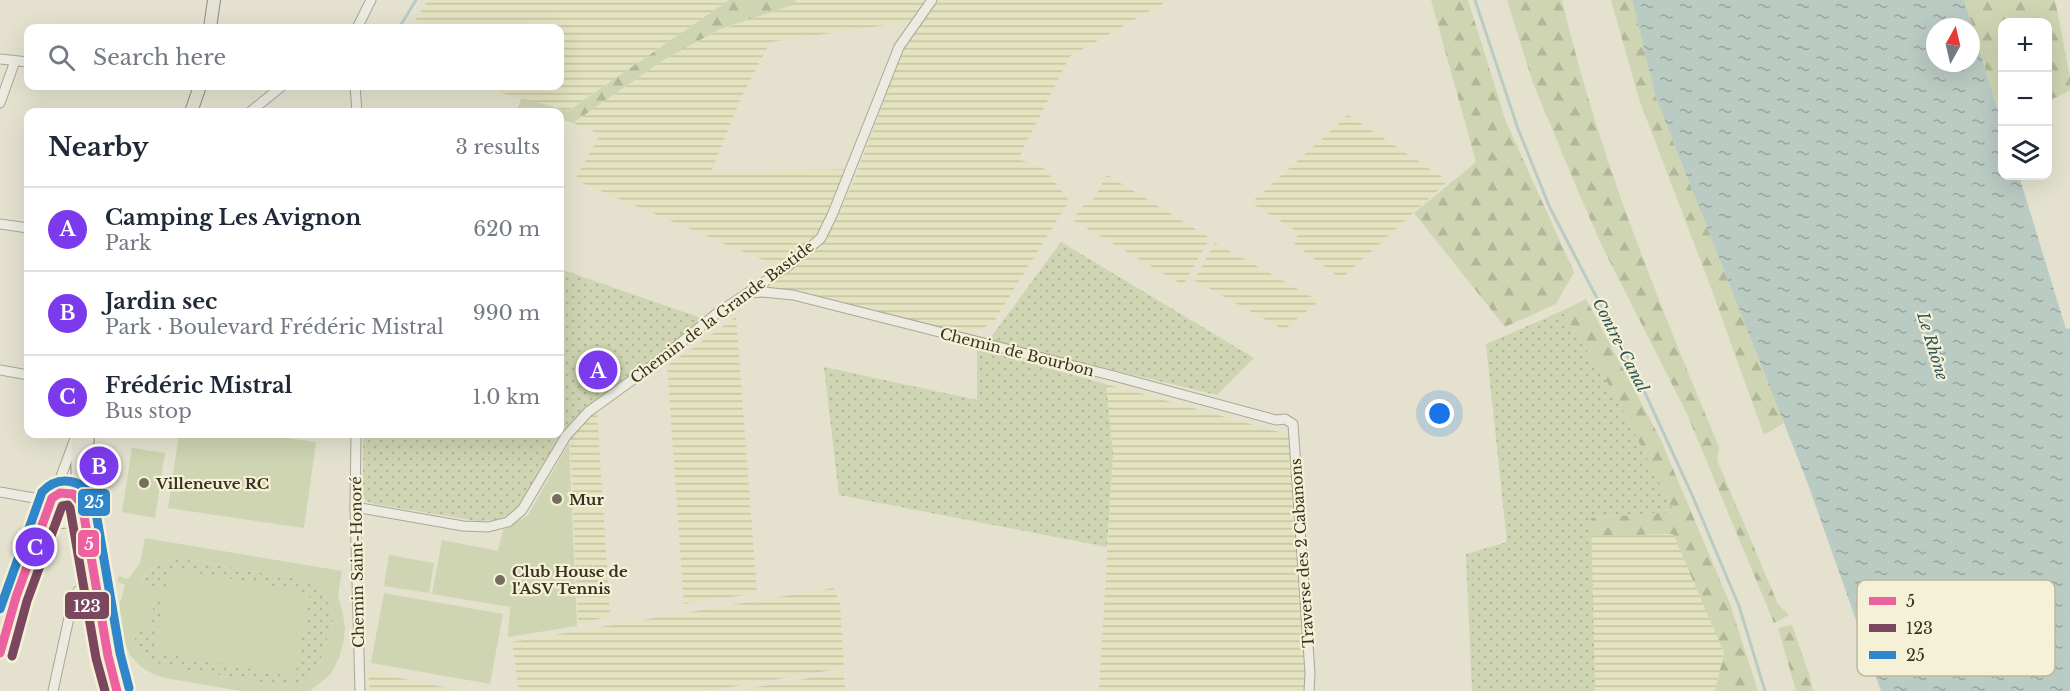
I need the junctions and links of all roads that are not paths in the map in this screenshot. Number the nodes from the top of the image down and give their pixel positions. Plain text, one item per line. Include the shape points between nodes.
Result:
1 (214, 0) edge
2 (371, 0) edge
3 (932, 0) edge
4 (211, 24) edge
5 (359, 24) edge
6 (0, 59) edge
7 (15, 61) junction
8 (24, 62) edge
9 (199, 90) edge
10 (277, 90) edge
11 (355, 90) edge
12 (0, 103) edge
13 (192, 108) edge
14 (255, 108) edge
15 (357, 108) edge
16 (0, 224) edge
17 (24, 227) edge
18 (747, 293) junction
19 (0, 370) edge
20 (24, 374) edge
21 (1286, 419) joint
22 (75, 438) edge
23 (77, 438) edge
24 (88, 438) edge
25 (356, 438) edge
26 (0, 492) edge
27 (76, 495) junction
28 (51, 499) junction
29 (355, 507) junction
30 (83, 515) junction
31 (39, 537) junction
32 (88, 585) junction
33 (0, 595) edge
34 (16, 597) junction
35 (0, 653) edge
36 (53, 691) edge
37 (112, 691) edge
38 (117, 691) edge
39 (360, 691) edge
40 (1309, 691) edge

1 - 4 main road
2 - 5 street
3 - 18 street, Chemin de la Grande Bastide via 899,47 820,238 788,266
6 - 7 street
7 - 8 street
7 - 12 street
9 - 13 main road
10 - 14 street
11 - 15 street
16 - 17 street
18 - 21 street, Chemin de Bourbon via 793,295 1276,420
18 - 29 street, Chemin de la Grande Bastide via 588,412 566,436 522,510 508,522 488,527 462,526
19 - 20 street
21 - 40 street, Traverse des 2 Cabanons via 1293,424
22 - 28 street
23 - 27 main road
24 - 30 main road
25 - 29 street, Chemin Saint-Honoré
26 - 28 street
27 - 28 street via 65,491
27 - 30 main road
28 - 31 street
29 - 39 street, Chemin Saint-Honoré
30 - 31 street via 46,527
30 - 32 main road
30 - 38 main road
31 - 34 street
32 - 36 street via 78,591 72,604
32 - 37 main road via 101,659
33 - 34 street
34 - 35 street

